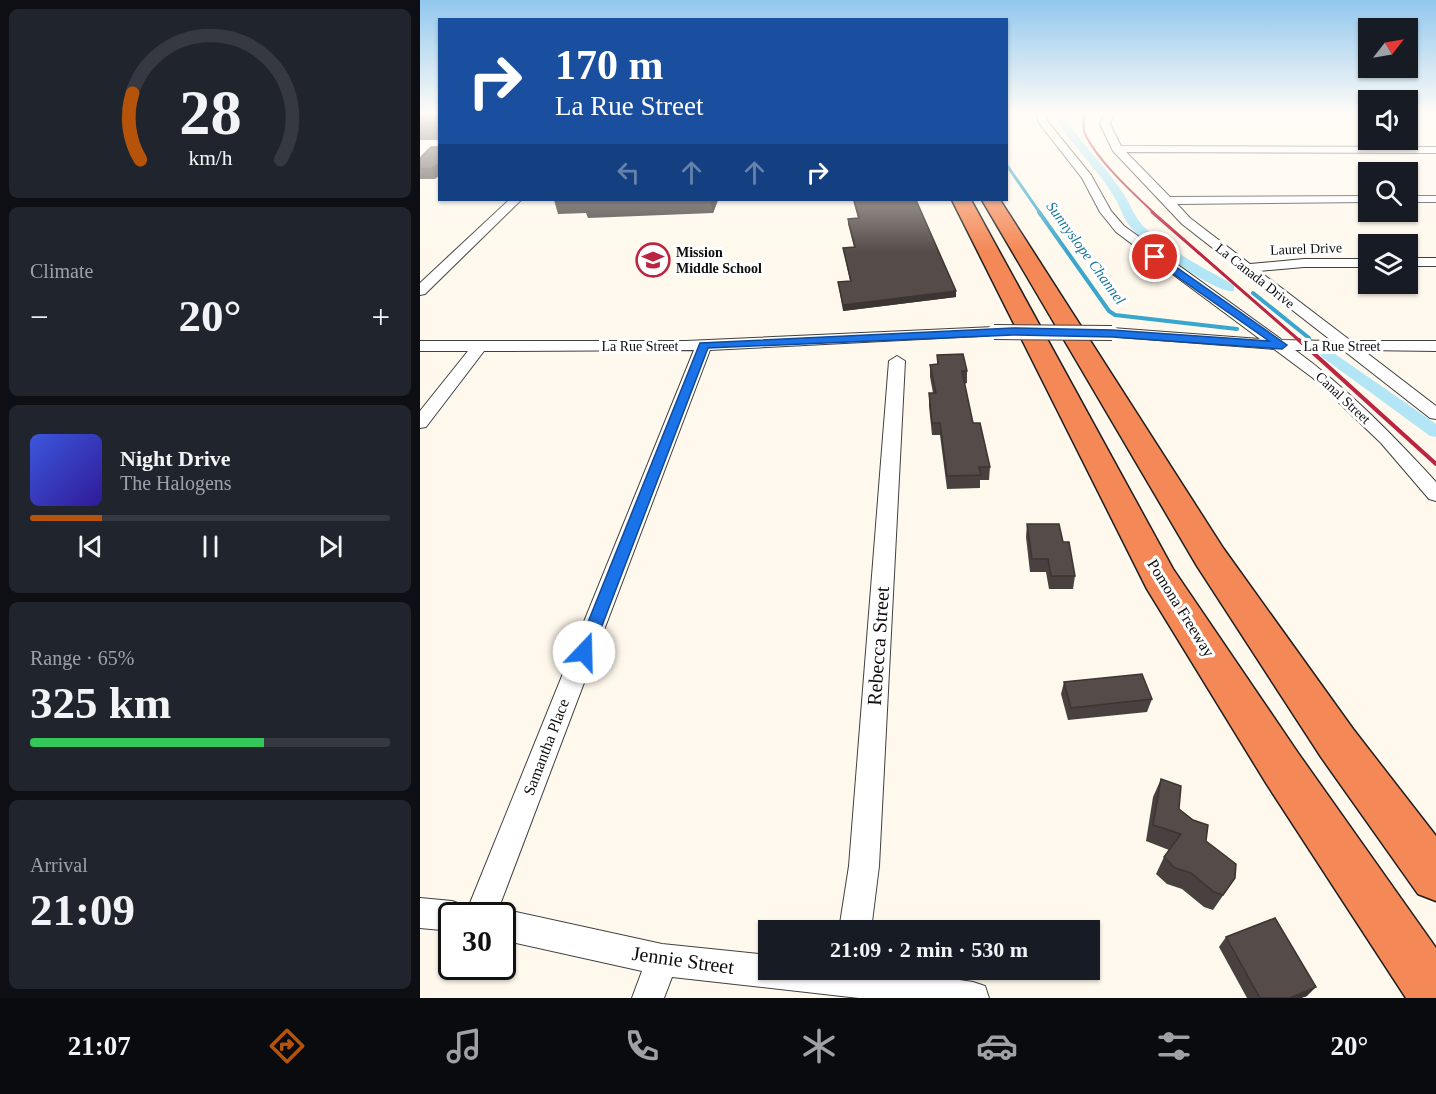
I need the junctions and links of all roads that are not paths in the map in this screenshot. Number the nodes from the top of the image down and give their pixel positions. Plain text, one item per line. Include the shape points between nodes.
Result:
1 (1073, 160) edge
2 (1127, 160) edge
3 (1358, 199) edge
4 (1418, 199) edge
5 (1436, 199) edge
6 (514, 201) edge
7 (962, 201) edge
8 (992, 201) edge
9 (1165, 201) junction
10 (1418, 262) edge
11 (1436, 262) edge
12 (1358, 263) edge
13 (1246, 268) junction
14 (420, 291) edge
15 (704, 345) junction
16 (1282, 345) junction
17 (420, 346) edge
18 (480, 346) junction
19 (1347, 346) junction
20 (1436, 346) edge
21 (897, 360) dead end
22 (1436, 414) edge
23 (420, 423) edge
24 (1436, 494) edge
25 (1436, 876) edge
26 (486, 902) edge
27 (420, 913) edge
28 (438, 915) edge
29 (856, 920) edge
30 (516, 927) edge
31 (662, 960) junction
32 (758, 968) edge
33 (875, 980) edge
34 (1436, 995) edge
35 (648, 998) edge
36 (973, 998) edge

1 - 16 street, Canal Street via 1120,229
2 - 9 street, La Canada Drive
3 - 9 street
4 - 5 street
6 - 14 street
7 - 34 highway, Pomona Freeway via 1160,579
8 - 25 highway via 1210,557 1337,743
9 - 13 street, La Canada Drive
10 - 11 street
12 - 13 street, Laurel Drive
13 - 19 street, La Canada Drive
15 - 16 street, La Rue Street, bridge via 994,332 1112,333
15 - 18 street, La Rue Street
15 - 26 street, Samantha Place
16 - 19 street, La Rue Street
16 - 24 street, Canal Street via 1349,402
17 - 18 street, La Rue Street
18 - 23 street
19 - 20 street, La Rue Street
19 - 22 street, La Canada Drive
21 - 29 street, Rebecca Street via 864,866
27 - 28 street
30 - 31 street, Jennie Street
31 - 32 street, Jennie Street
31 - 35 street
33 - 36 street, Jennie Street

